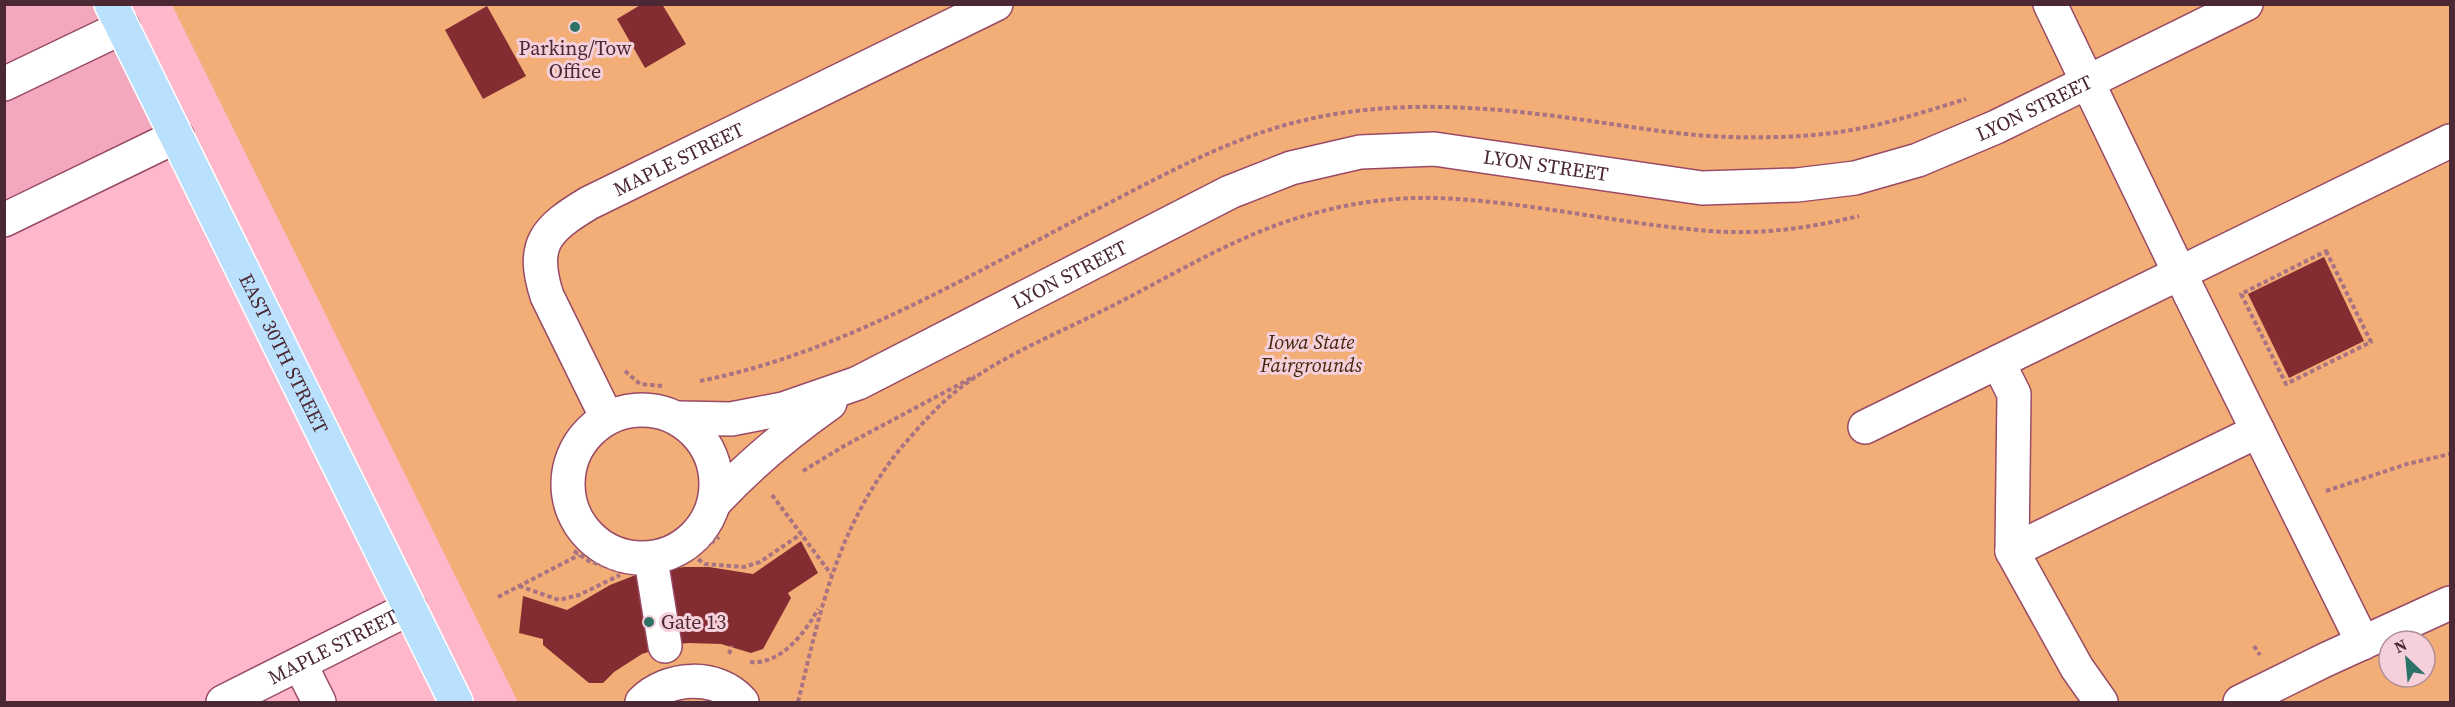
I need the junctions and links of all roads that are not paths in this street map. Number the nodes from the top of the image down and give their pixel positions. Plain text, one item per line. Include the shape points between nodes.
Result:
1 (996, 4) edge
2 (2050, 4) edge
3 (2246, 4) edge
4 (117, 16) edge
5 (2088, 82) junction
6 (4, 84) edge
7 (177, 136) junction
8 (2451, 141) edge
9 (4, 220) edge
10 (2180, 274) junction
11 (1998, 362) junction
12 (858, 383) junction
13 (608, 418) junction
14 (678, 418) junction
15 (1865, 427) dead end
16 (2258, 431) junction
17 (715, 502) junction
18 (2012, 551) junction
19 (641, 571) road end
20 (2451, 603) edge
21 (410, 608) junction
22 (2363, 643) junction
23 (665, 646) dead end
24 (300, 664) junction
25 (223, 702) edge
26 (320, 702) edge
27 (456, 702) edge
28 (642, 702) edge
29 (742, 702) edge
30 (2101, 702) edge
31 (2240, 702) edge

1 - 13 street, MAPLE STREET via 589,203 562,219 546,235 540,277
2 - 5 street
3 - 5 street, LYON STREET
4 - 6 street
4 - 7 main road, EAST 30TH STREET
5 - 10 street
5 - 12 street, LYON STREET via 1918,160 1855,178 1797,185 1702,188 1434,149 1360,152 1291,168 1230,192
7 - 9 street
7 - 21 main road, EAST 30TH STREET
8 - 10 street
10 - 11 street
10 - 16 street
11 - 15 street
11 - 18 street via 2014,394
12 - 14 street via 783,409 731,419
12 - 17 street via 803,422
13 - 14 street via 631,411 655,411
13 - 17 street via 588,433 574,454 568,478 570,502 580,525 596,543 618,555 643,559 667,554 689,542 706,524
14 - 17 street via 697,433 711,453 717,477
16 - 18 street
16 - 22 street
18 - 30 street via 2077,668
19 - 23 street
20 - 22 street
21 - 24 street, MAPLE STREET
21 - 27 main road, EAST 30TH STREET
22 - 31 street
24 - 25 street, MAPLE STREET
24 - 26 street
28 - 29 street via 671,684 694,681 717,686

